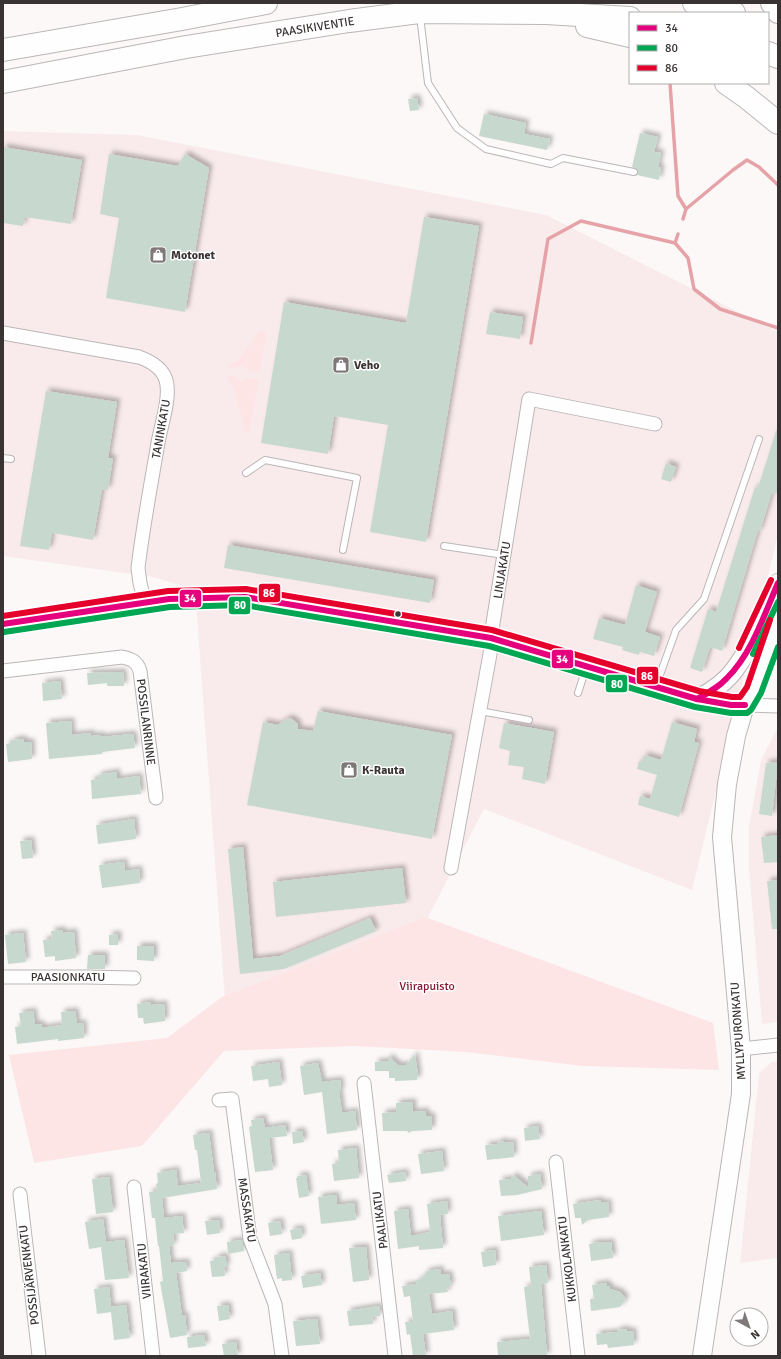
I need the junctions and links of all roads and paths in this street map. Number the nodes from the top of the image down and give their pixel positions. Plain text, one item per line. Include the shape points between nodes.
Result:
1 (266, 3) edge
2 (696, 3) edge
3 (772, 3) edge
4 (419, 12) junction
5 (730, 12) edge
6 (778, 12) edge
7 (546, 13) junction
8 (629, 18) edge
9 (629, 36) edge
10 (3, 50) edge
11 (3, 82) edge
12 (727, 84) edge
13 (778, 123) edge
14 (634, 172) dead end
15 (3, 333) edge
16 (655, 424) dead end
17 (759, 439) dead end
18 (3, 458) edge
19 (11, 459) dead end
20 (246, 473) dead end
21 (444, 546) dead end
22 (343, 550) dead end
23 (504, 555) junction
24 (778, 583) edge
25 (778, 592) edge
26 (145, 603) junction
27 (778, 623) edge
28 (3, 624) edge
29 (491, 638) junction
30 (587, 666) junction
31 (3, 671) edge
32 (656, 687) junction
33 (578, 692) dead end
34 (697, 699) junction
35 (745, 705) junction
36 (778, 706) edge
37 (480, 711) junction
38 (529, 720) dead end
39 (156, 798) dead end
40 (451, 868) dead end
41 (3, 977) edge
42 (134, 978) dead end
43 (778, 1045) edge
44 (741, 1049) junction
45 (364, 1083) dead end
46 (219, 1100) dead end
47 (556, 1162) dead end
48 (134, 1187) dead end
49 (20, 1194) dead end
50 (39, 1356) edge
51 (153, 1356) edge
52 (282, 1356) edge
53 (396, 1356) edge
54 (578, 1356) edge
55 (702, 1356) edge

1 - 10 highway
2 - 5 highway
3 - 6 highway
4 - 7 highway, PAASIKIVENTIE
4 - 11 highway, PAASIKIVENTIE via 186,47
4 - 14 lane via 428,84 457,128 486,149 551,164 563,158
7 - 8 highway, PAASIKIVENTIE
7 - 9 highway
12 - 13 highway
15 - 26 street, TANINKATU via 139,356 155,365 166,379 166,401 138,568
16 - 23 street, LINJAKATU via 529,399
17 - 32 lane via 704,599 676,630
18 - 19 lane
20 - 22 lane via 265,460 357,478
21 - 23 lane
23 - 29 street, LINJAKATU
24 - 34 main road via 760,624 735,670 709,693
25 - 35 main road, MYLLYPURONKATU via 742,687
26 - 28 main road
26 - 29 main road via 169,599 245,597
27 - 35 main road, MYLLYPURONKATU via 754,690
29 - 30 main road
29 - 37 street, LINJAKATU
30 - 32 main road
30 - 33 lane
31 - 39 street, POSSILANRINNE via 122,657 134,660 140,671
32 - 34 main road
34 - 35 main road
35 - 36 street
35 - 44 main road, MYLLYPURONKATU via 727,784 722,837
37 - 38 lane
37 - 40 street, LINJAKATU
41 - 42 street, PAASIONKATU
43 - 44 street
44 - 55 main road, MYLLYPURONKATU via 739,1115
45 - 53 street, PAALIKATU
46 - 52 street, MASSAKATU via 232,1099 250,1239 275,1304
47 - 54 street, KUKKOLANKATU
48 - 51 street, VIIRAKATU
49 - 50 street, POSSIJÄRVENKATU

